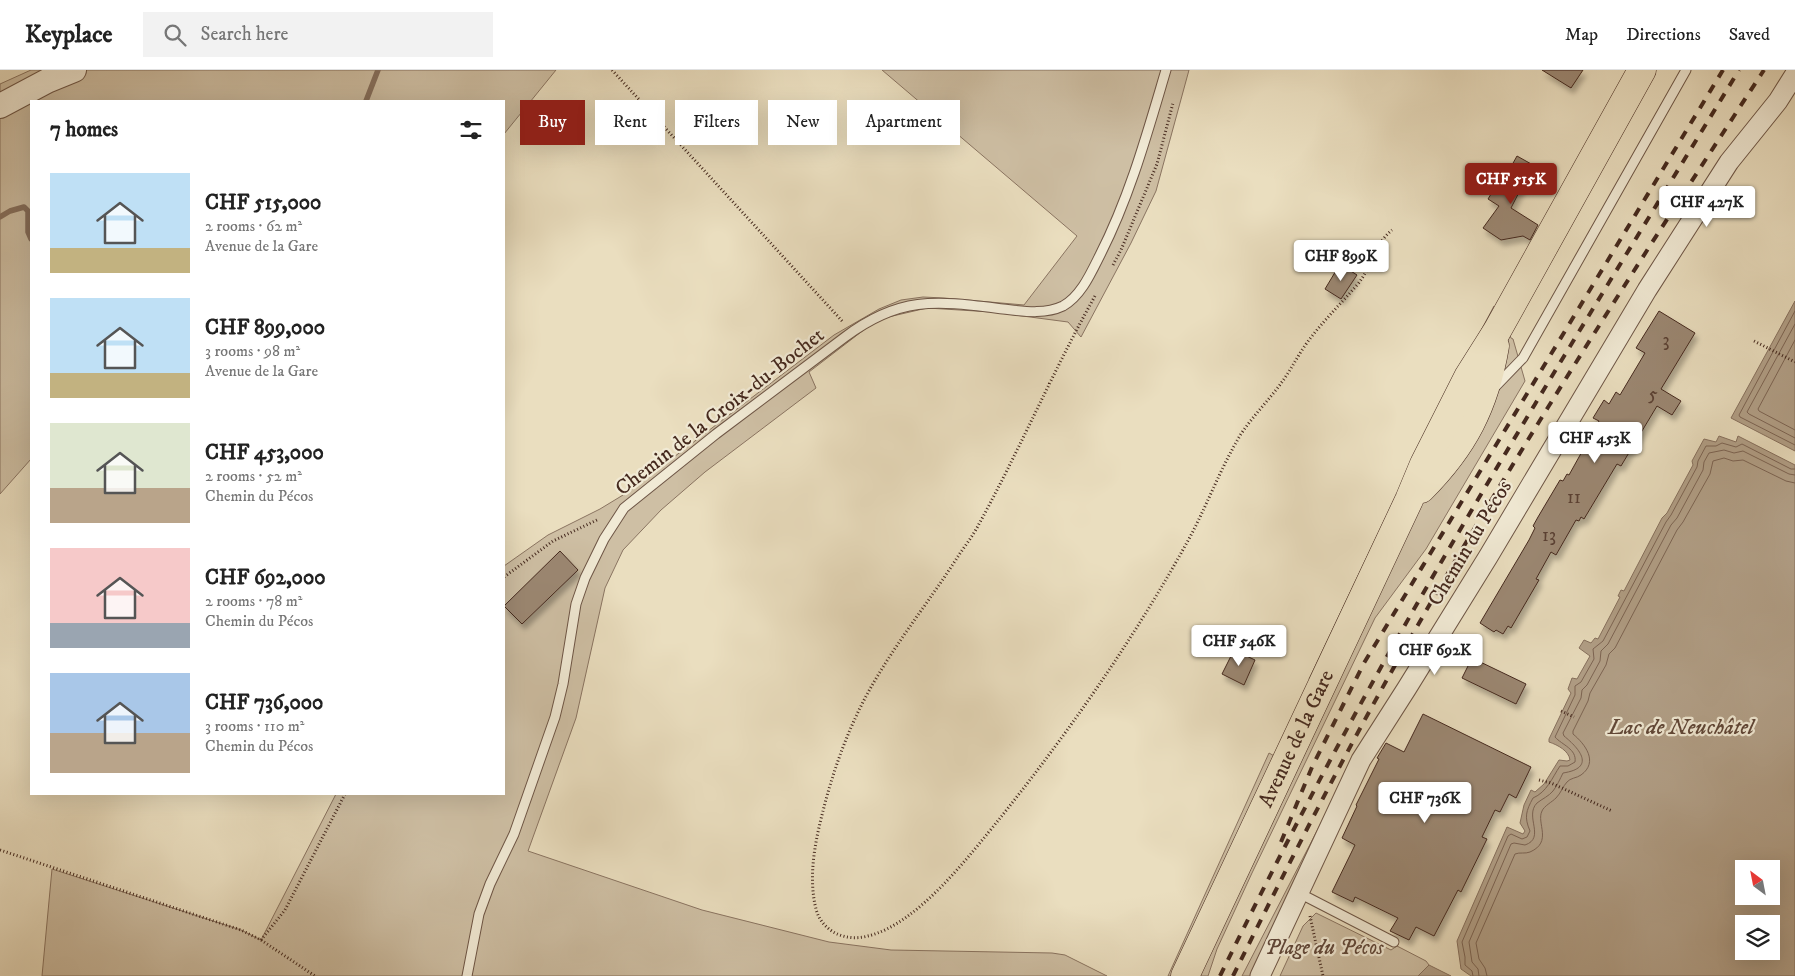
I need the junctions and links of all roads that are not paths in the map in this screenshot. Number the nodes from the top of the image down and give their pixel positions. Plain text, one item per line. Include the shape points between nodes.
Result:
1 (74, 70) edge
2 (1166, 70) edge
3 (1642, 70) edge
4 (1686, 70) edge
5 (1795, 74) edge
6 (0, 106) edge
7 (1466, 411) junction
8 (1303, 895) junction
9 (1394, 942) dead end
10 (467, 976) edge
11 (1185, 976) edge
12 (1260, 976) edge

1 - 6 street
2 - 10 lane, Chemin de la Croix-du-Bochet via 1129,192 1093,270 1077,295 1063,306 1047,311 1026,312 947,303 916,304 884,313 851,332 624,508 604,539 576,604 555,717 514,834 479,914
3 - 7 main road, Avenue de la Gare via 1497,331 1491,369
4 - 7 lane via 1522,358
5 - 8 street, Chemin du Pécos via 1729,162 1647,290 1488,557 1360,760
7 - 11 main road, Avenue de la Gare via 1462,441 1409,500
8 - 9 lane
8 - 12 street, Chemin du Pécos

